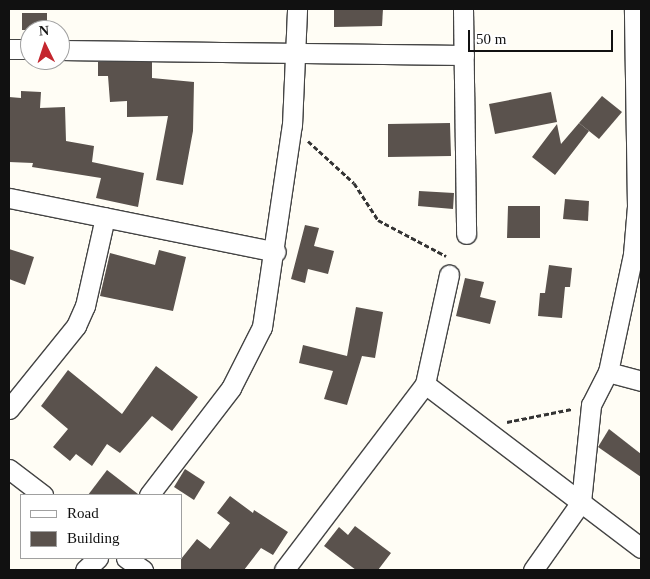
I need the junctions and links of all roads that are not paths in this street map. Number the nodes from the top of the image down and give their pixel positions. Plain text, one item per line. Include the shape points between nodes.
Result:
1 (297, 9) edge
2 (463, 9) edge
3 (634, 9) edge
4 (70, 50) edge
5 (297, 53) junction
6 (464, 55) junction
7 (9, 198) edge
8 (105, 217) junction
9 (466, 234) dead end
10 (276, 252) junction
11 (449, 275) road end
12 (608, 372) junction
13 (641, 381) edge
14 (425, 384) junction
15 (9, 409) edge
16 (9, 469) edge
17 (42, 494) edge
18 (150, 494) edge
19 (580, 502) junction
20 (641, 548) edge
21 (97, 559) edge
22 (127, 559) edge
23 (85, 570) edge
24 (143, 570) edge
25 (284, 570) edge
26 (533, 570) edge

1 - 5 street
2 - 6 street
3 - 12 street via 637,206 634,254
4 - 5 street
5 - 6 street
5 - 10 street via 292,125
6 - 9 street
7 - 8 street
8 - 10 street
8 - 15 street via 86,306 76,326
10 - 18 street via 262,327 248,360 232,388
11 - 14 street
12 - 13 street
12 - 19 street via 590,406
14 - 19 street
14 - 25 street
16 - 17 street
19 - 20 street
19 - 26 street
21 - 23 street
22 - 24 street

